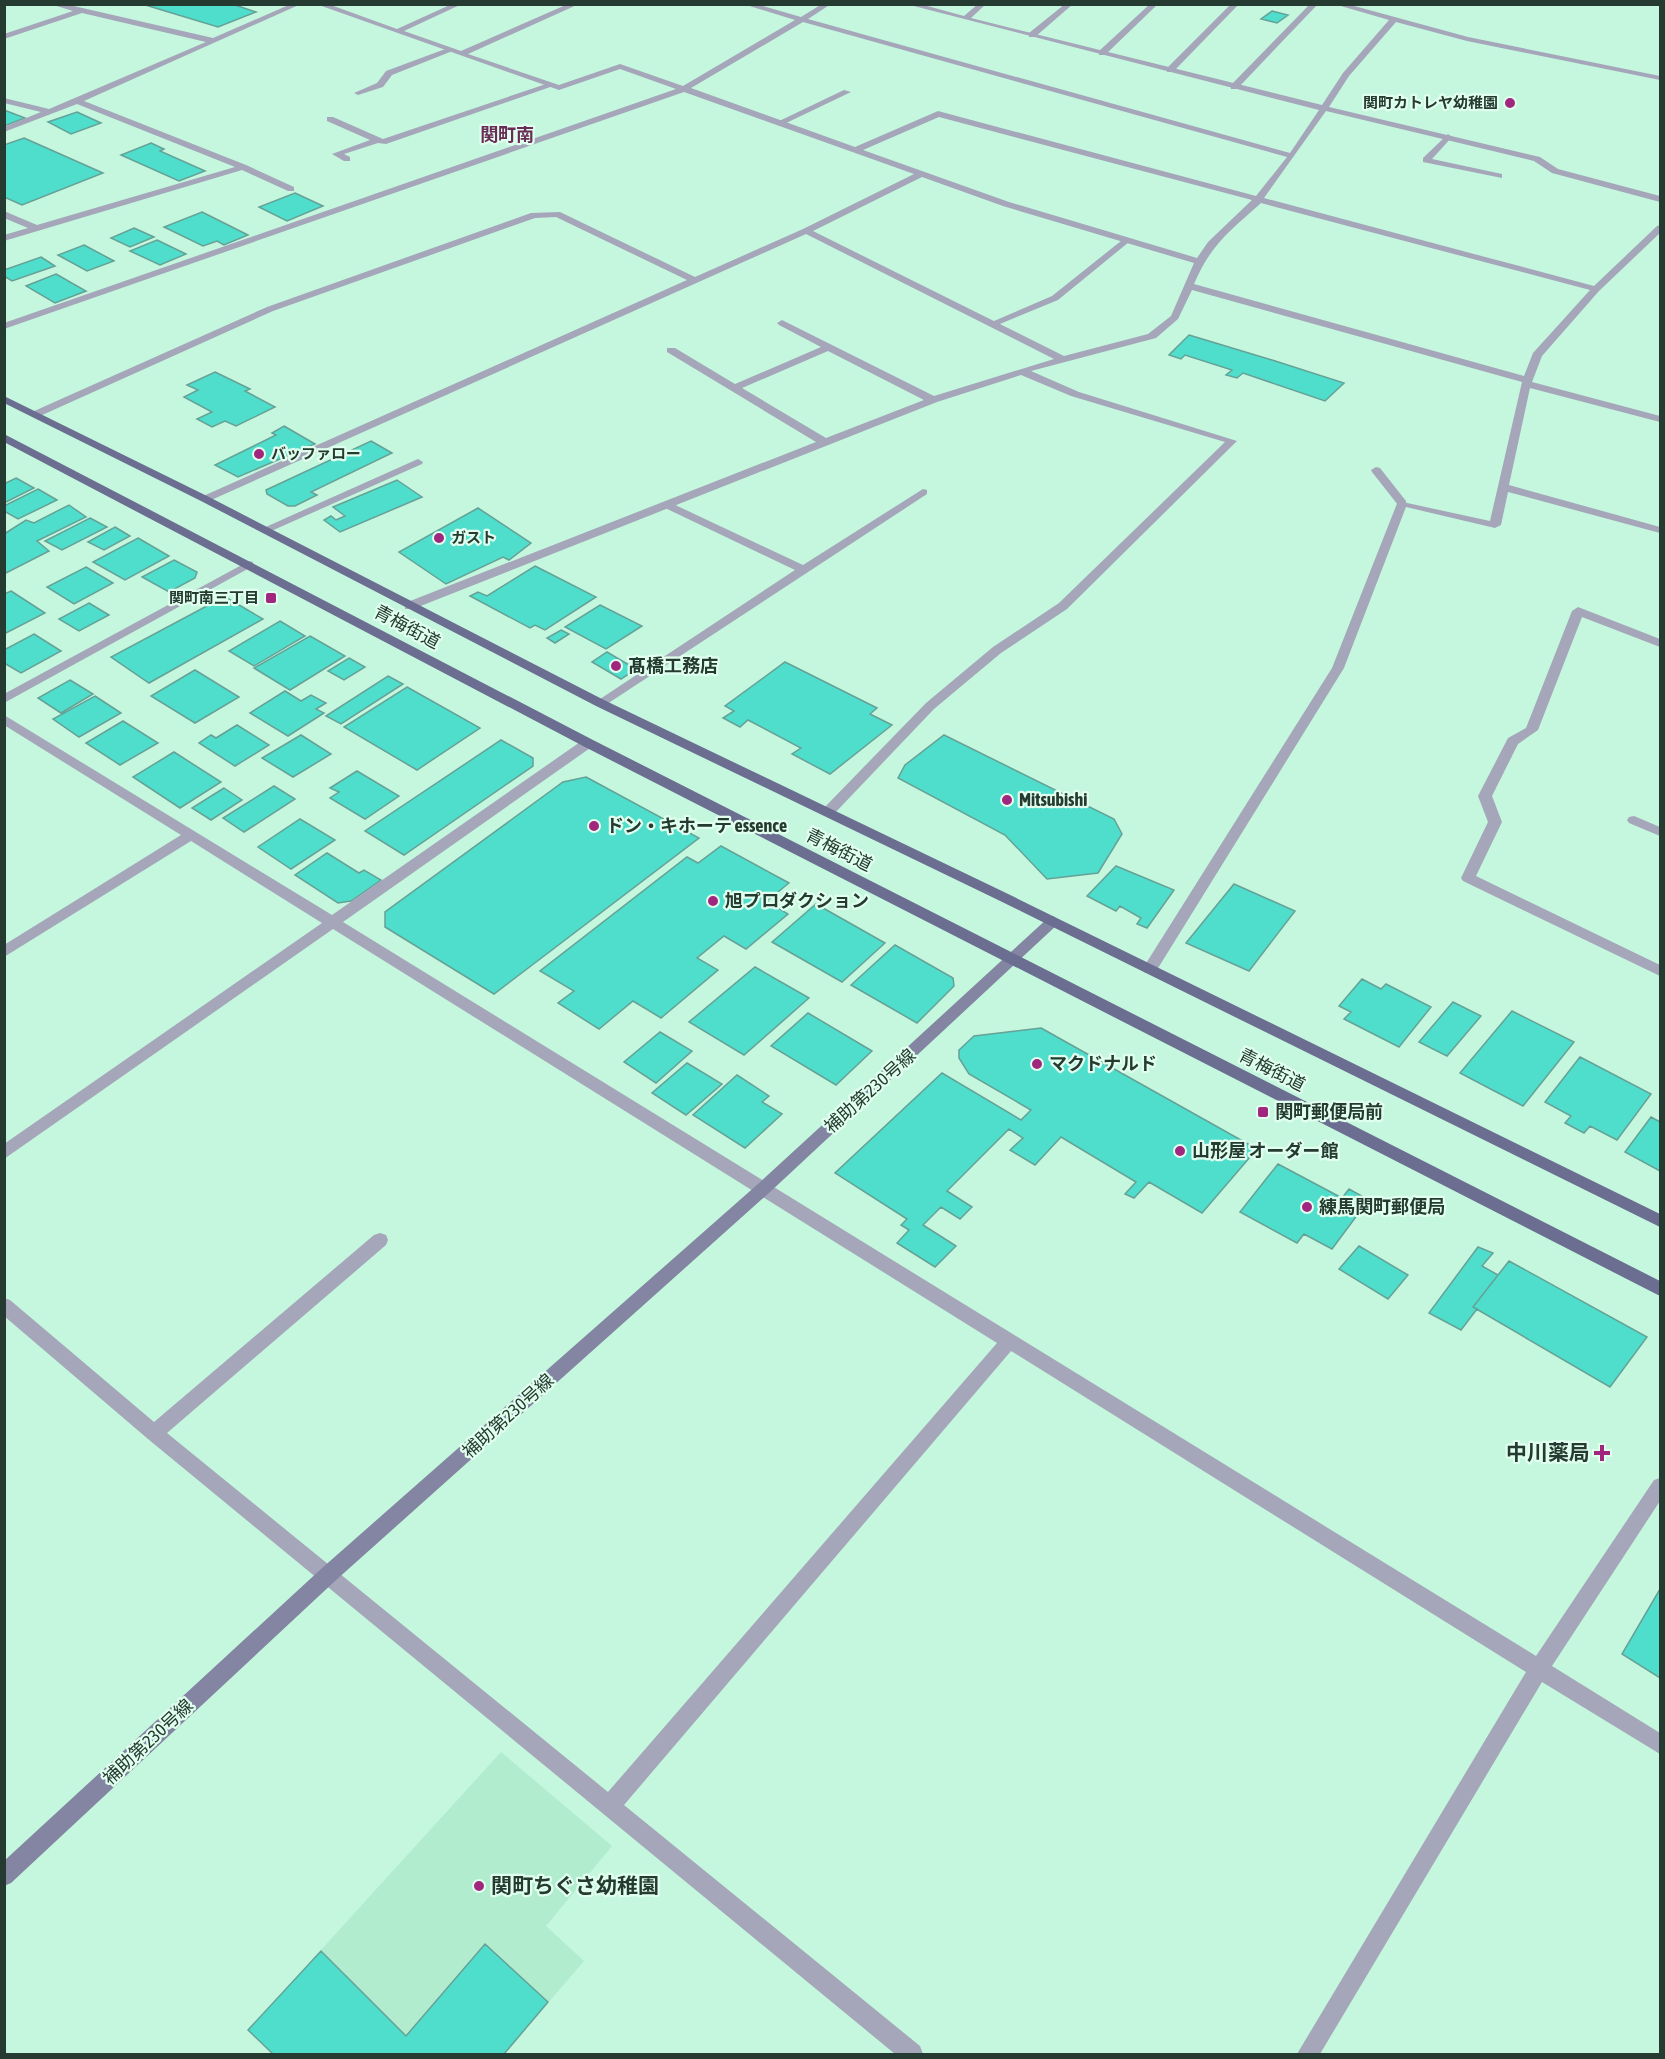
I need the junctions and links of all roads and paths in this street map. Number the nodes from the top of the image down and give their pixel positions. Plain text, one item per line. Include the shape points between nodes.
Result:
1 (53, 4) edge
2 (298, 4) edge
3 (320, 4) edge
4 (459, 4) edge
5 (576, 4) edge
6 (746, 4) edge
7 (828, 4) edge
8 (909, 4) edge
9 (983, 4) edge
10 (1070, 4) edge
11 (1155, 4) edge
12 (1236, 4) edge
13 (1315, 4) edge
14 (1337, 4) edge
15 (80, 10) junction
16 (966, 18) junction
17 (797, 20) junction
18 (1394, 20) junction
19 (398, 31) junction
20 (1032, 35) junction
21 (4, 37) edge
22 (214, 41) junction
23 (451, 50) junction
24 (1101, 52) junction
25 (461, 54) junction
26 (1170, 70) junction
27 (1660, 78) edge
28 (552, 85) junction
29 (1234, 87) junction
30 (684, 89) junction
31 (847, 92) dead end
32 (358, 93) dead end
33 (4, 100) edge
34 (77, 101) junction
35 (1323, 109) junction
36 (49, 112) junction
37 (330, 119) dead end
38 (778, 123) junction
39 (4, 130) edge
40 (1448, 136) junction
41 (378, 140) junction
42 (855, 150) junction
43 (1292, 156) junction
44 (347, 159) dead end
45 (243, 167) junction
46 (921, 174) junction
47 (1499, 176) dead end
48 (291, 189) dead end
49 (1258, 200) junction
50 (1660, 200) edge
51 (4, 214) edge
52 (35, 228) junction
53 (1660, 228) edge
54 (806, 231) junction
55 (4, 238) edge
56 (1125, 240) junction
57 (1199, 262) junction
58 (694, 280) junction
59 (1189, 286) junction
60 (1596, 289) junction
61 (782, 323) dead end
62 (992, 324) junction
63 (4, 326) edge
64 (828, 347) junction
65 (671, 350) dead end
66 (1064, 360) junction
67 (1021, 371) junction
68 (1526, 382) junction
69 (734, 388) junction
70 (5, 399) edge
71 (933, 400) junction
72 (36, 414) junction
73 (1660, 419) edge
74 (4, 437) edge
75 (824, 442) junction
76 (418, 462) dead end
77 (1376, 470) dead end
78 (1504, 487) junction
79 (923, 492) dead end
80 (205, 498) junction
81 (1402, 503) junction
82 (667, 505) junction
83 (265, 530) junction
84 (1660, 530) edge
85 (249, 564) junction
86 (804, 570) junction
87 (409, 606) junction
88 (1660, 643) edge
89 (4, 699) edge
90 (600, 703) junction
91 (4, 718) edge
92 (588, 743) junction
93 (828, 812) junction
94 (1634, 820) dead end
95 (1660, 832) edge
96 (191, 835) junction
97 (1053, 921) junction
98 (334, 923) junction
99 (4, 952) edge
100 (1014, 958) junction
101 (1150, 969) junction
102 (1660, 971) edge
103 (4, 1153) edge
104 (764, 1188) junction
105 (1660, 1221) edge
106 (380, 1240) dead end
107 (1660, 1289) edge
108 (4, 1305) edge
109 (1010, 1340) junction
110 (154, 1433) junction
111 (1660, 1486) edge
112 (328, 1575) junction
113 (1539, 1669) junction
114 (1660, 1744) edge
115 (611, 1805) junction
116 (4, 1876) edge
117 (912, 2055) edge
118 (1308, 2055) edge

1 - 15 street
2 - 22 street
3 - 19 street
4 - 19 street
5 - 25 street
6 - 17 street
7 - 17 street
8 - 16 street
9 - 16 street
10 - 20 street
11 - 24 street
12 - 26 street
13 - 29 street
14 - 18 street
15 - 21 street
15 - 22 street
16 - 20 street
17 - 30 street
17 - 43 street
18 - 27 street via 1467,39
18 - 35 street via 1346,75
19 - 23 street
20 - 24 street
22 - 34 street
23 - 25 street
23 - 32 street via 388,73 380,85
24 - 26 street
25 - 28 street
26 - 29 street
28 - 30 street via 560,88 620,66
28 - 41 street via 383,142
29 - 35 street
30 - 38 street
30 - 63 street
31 - 38 street
33 - 36 street
34 - 36 street
34 - 45 street
35 - 40 street
35 - 43 street
36 - 39 street
37 - 41 street
38 - 42 street
40 - 47 street via 1426,160
40 - 50 street via 1537,159 1556,171
41 - 44 street via 336,154
42 - 46 street
42 - 49 street via 938,114
43 - 49 street
45 - 48 street
45 - 52 street
46 - 54 street
46 - 56 street
49 - 57 street via 1211,244
49 - 60 street
51 - 52 street
52 - 55 street
53 - 60 street
54 - 58 street
54 - 62 street
56 - 57 street
56 - 62 street via 1055,298
57 - 59 street
58 - 72 street via 556,214 534,215 270,309
58 - 80 street
59 - 66 street via 1176,317 1152,336
59 - 68 street
60 - 68 street via 1537,355
61 - 64 street
62 - 66 street
64 - 69 street
64 - 71 street
65 - 69 street
66 - 67 street
67 - 71 street
67 - 93 street via 1075,394 1232,441 1063,606 998,650 930,706
68 - 73 street
68 - 78 street
69 - 75 street
70 - 72 main road, 青梅街道
71 - 75 street
72 - 80 main road, 青梅街道
74 - 85 main road, 青梅街道
75 - 82 street
76 - 83 street
77 - 81 street
78 - 81 street via 1495,525
78 - 84 street
79 - 86 street
80 - 83 main road, 青梅街道
81 - 101 street via 1338,668
82 - 86 street
82 - 87 street
83 - 87 main road, 青梅街道
85 - 89 street
85 - 92 main road, 青梅街道
86 - 90 street
87 - 90 main road, 青梅街道
88 - 102 street via 1578,611 1532,730 1513,741 1485,796 1495,822 1468,878
90 - 93 main road, 青梅街道
91 - 96 street
92 - 98 street
92 - 100 main road, 青梅街道
93 - 97 main road, 青梅街道
94 - 95 street
96 - 98 street
96 - 99 street
97 - 100 street, 補助第230号線
97 - 101 main road, 青梅街道
98 - 103 street
98 - 104 street
100 - 104 street, 補助第230号線
100 - 107 main road, 青梅街道
101 - 105 main road, 青梅街道
104 - 109 street
104 - 112 street, 補助第230号線
106 - 110 street
108 - 110 street
109 - 113 street
109 - 115 street
110 - 112 street
111 - 113 street
112 - 115 street
112 - 116 street, 補助第230号線
113 - 114 street
113 - 118 street
115 - 117 street

